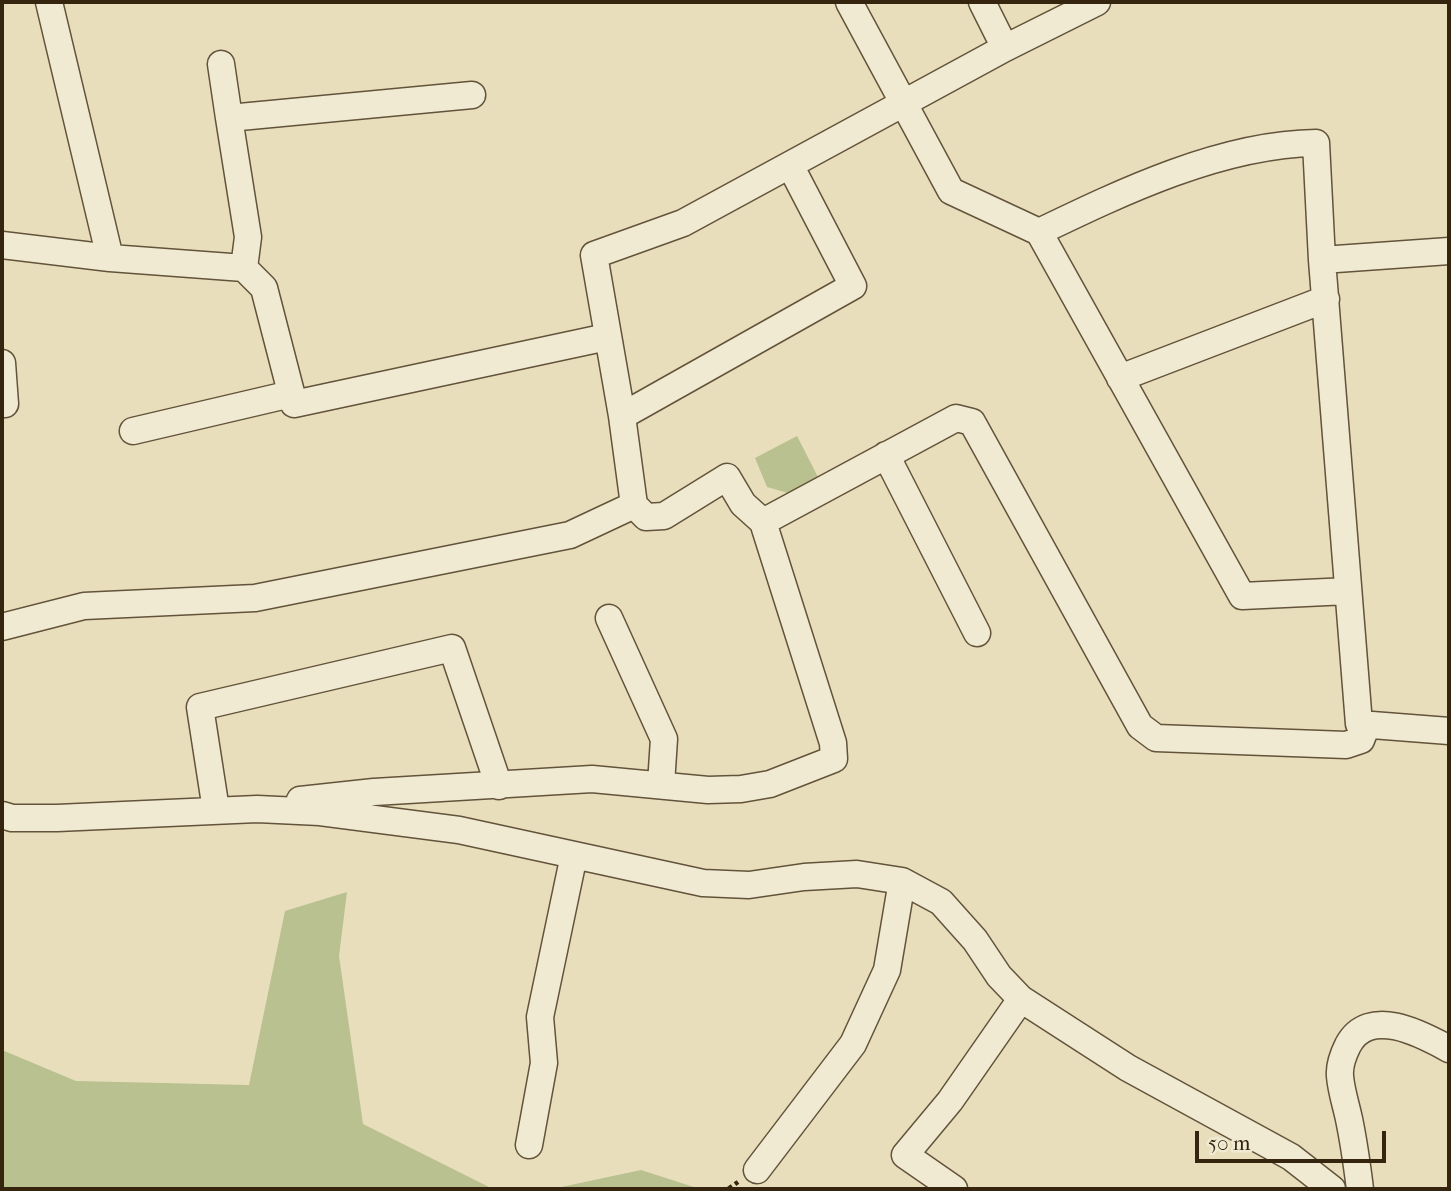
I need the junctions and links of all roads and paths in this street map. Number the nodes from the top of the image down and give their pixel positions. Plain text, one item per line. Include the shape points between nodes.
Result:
1 (49, 2) edge
2 (849, 2) edge
3 (982, 2) edge
4 (1097, 2) edge
5 (1005, 48) junction
6 (221, 64) dead end
7 (472, 95) dead end
8 (904, 104) junction
9 (229, 118) junction
10 (790, 165) junction
11 (1039, 232) junction
12 (2, 245) edge
13 (1449, 251) edge
14 (110, 258) junction
15 (1322, 260) junction
16 (244, 268) junction
17 (1326, 299) junction
18 (607, 337) junction
19 (2, 363) edge
20 (1120, 378) junction
21 (291, 394) junction
22 (5, 404) dead end
23 (622, 416) junction
24 (132, 431) dead end
25 (886, 455) junction
26 (634, 505) junction
27 (763, 522) junction
28 (1348, 590) junction
29 (610, 618) dead end
30 (2, 627) edge
31 (977, 633) dead end
32 (1367, 725) junction
33 (1449, 731) edge
34 (661, 784) junction
35 (499, 786) junction
36 (257, 808) junction
37 (216, 810) junction
38 (2, 815) edge
39 (574, 855) junction
40 (902, 881) junction
41 (1021, 999) junction
42 (1449, 1049) edge
43 (530, 1146) dead end
44 (757, 1170) dead end
45 (954, 1189) edge
46 (1332, 1189) edge
47 (1360, 1189) edge

1 - 14 street
2 - 8 street
3 - 5 street
4 - 5 street
5 - 8 street
6 - 9 street
7 - 9 street
8 - 10 street
8 - 11 street via 951,191
9 - 16 street via 248,237
10 - 18 street via 683,223 594,255
10 - 23 street via 853,286
11 - 15 street via 1105,200 1216,159 1262,147 1316,143
11 - 20 street
12 - 14 street
13 - 15 street
14 - 16 street
15 - 17 street
16 - 21 street via 264,288
17 - 20 street
17 - 28 street
18 - 21 street via 293,404
18 - 23 street
19 - 22 street
20 - 28 street via 1242,596
21 - 24 street
23 - 26 street
25 - 27 street
25 - 31 street
25 - 32 street via 956,418 972,422 1140,726 1156,738 1346,745 1362,740
26 - 27 street via 646,517 664,516 727,478 743,504
26 - 30 street via 570,535 255,598 84,606
27 - 34 street via 833,743 834,759 770,784 741,789
28 - 32 street via 1359,724
29 - 34 street via 664,739
32 - 33 street
34 - 35 street via 592,779
35 - 36 street via 315,797
35 - 37 street via 452,648 200,707
36 - 37 street
36 - 39 street via 459,830
37 - 38 street via 57,818
39 - 40 street via 703,883 750,885 857,874
39 - 43 street via 540,1017 544,1063
40 - 41 street via 941,902
40 - 44 street via 887,970 853,1044
41 - 45 street via 950,1101 905,1155
41 - 46 street via 1128,1068 1291,1157
42 - 47 street via 1427,1036 1393,1026 1376,1024 1354,1035 1339,1075

